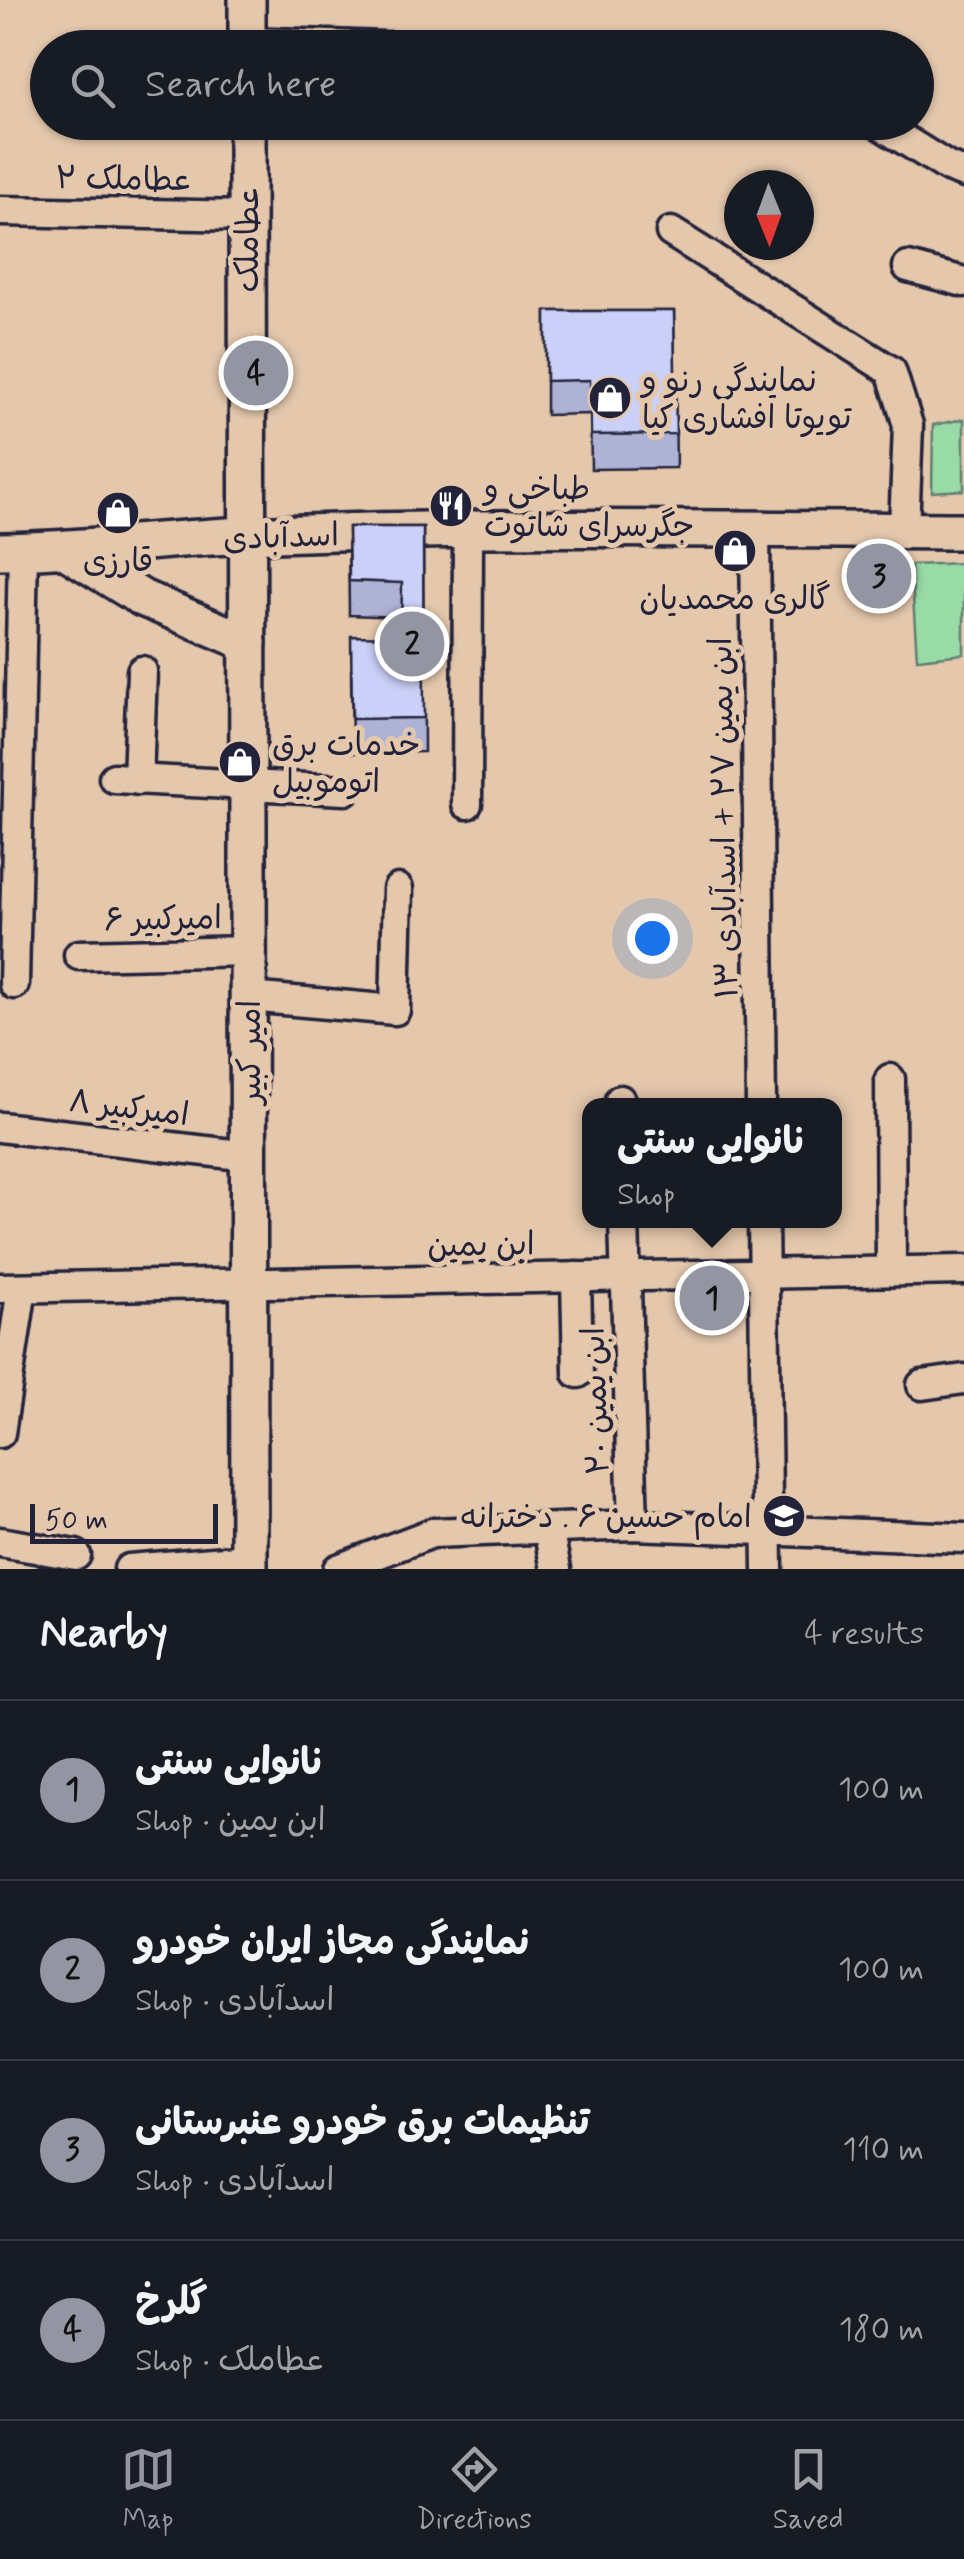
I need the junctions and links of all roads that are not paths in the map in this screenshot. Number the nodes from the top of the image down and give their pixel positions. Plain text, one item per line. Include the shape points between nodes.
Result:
1 (246, 0) edge
2 (247, 30) edge
3 (247, 140) edge
4 (905, 140) edge
5 (964, 173) edge
6 (0, 211) edge
7 (247, 216) junction
8 (672, 232) dead end
9 (908, 267) dead end
10 (964, 282) edge
11 (964, 520) edge
12 (755, 530) junction
13 (913, 530) junction
14 (468, 531) junction
15 (964, 532) edge
16 (248, 535) junction
17 (66, 550) junction
18 (11, 551) edge
19 (248, 643) junction
20 (142, 671) dead end
21 (248, 783) junction
22 (344, 790) dead end
23 (467, 804) dead end
24 (398, 889) dead end
25 (249, 951) junction
26 (79, 954) dead end
27 (14, 984) dead end
28 (249, 997) junction
29 (890, 1079) dead end
30 (762, 1098) edge
31 (0, 1127) edge
32 (249, 1156) junction
33 (624, 1228) edge
34 (763, 1228) edge
35 (964, 1270) edge
36 (891, 1271) junction
37 (763, 1274) junction
38 (626, 1276) junction
39 (576, 1278) junction
40 (249, 1284) junction
41 (11, 1288) edge
42 (578, 1373) dead end
43 (964, 1379) edge
44 (922, 1385) dead end
45 (0, 1433) edge
46 (633, 1524) junction
47 (548, 1528) junction
48 (767, 1530) junction
49 (964, 1538) edge
50 (0, 1542) edge
51 (76, 1555) dead end
52 (250, 1564) edge
53 (129, 1569) edge
54 (338, 1569) edge
55 (556, 1569) edge
56 (768, 1569) edge

1 - 2 main road
3 - 7 main road, عطاملک
4 - 5 street
6 - 7 street, عطاملک ۲
7 - 16 main road, عطاملک
8 - 13 street via 891,372 908,425
9 - 10 street
11 - 13 main road, اسدآبادی
12 - 13 main road, اسدآبادی
12 - 14 main road, اسدآبادی
12 - 30 street, ابن یمین ۲۷ + اسدآبادی ۱۳
13 - 15 main road, اسدآبادی
14 - 16 main road, اسدآبادی
14 - 23 street
16 - 17 main road, اسدآبادی
16 - 19 main road, امیر کبیر
17 - 18 main road, اسدآبادی
17 - 19 main road via 142,598
18 - 27 street
19 - 21 main road, امیر کبیر
20 - 21 street via 126,779
21 - 22 street
21 - 25 main road, امیر کبیر
24 - 28 street via 395,1010
25 - 26 street, امیرکبیر ۶
25 - 28 main road, امیر کبیر
28 - 32 main road, امیر کبیر
29 - 36 street
31 - 32 street, امیرکبیر ۸
32 - 40 main road, امیر کبیر
33 - 38 street, ابن یمین ۲۰
34 - 37 street
35 - 36 street, ابن یمین
36 - 37 street, ابن یمین
37 - 38 street, ابن یمین
37 - 48 street
38 - 39 street, ابن یمین
38 - 46 street, ابن یمین ۲۰
39 - 40 street, ابن یمین
39 - 42 street
40 - 41 street, ابن یمین
40 - 52 main road, امیر کبیر
41 - 45 street
43 - 44 street
46 - 47 street
46 - 48 street
47 - 54 street via 432,1533
47 - 55 street
48 - 49 street
48 - 56 street
50 - 51 street
52 - 53 street

